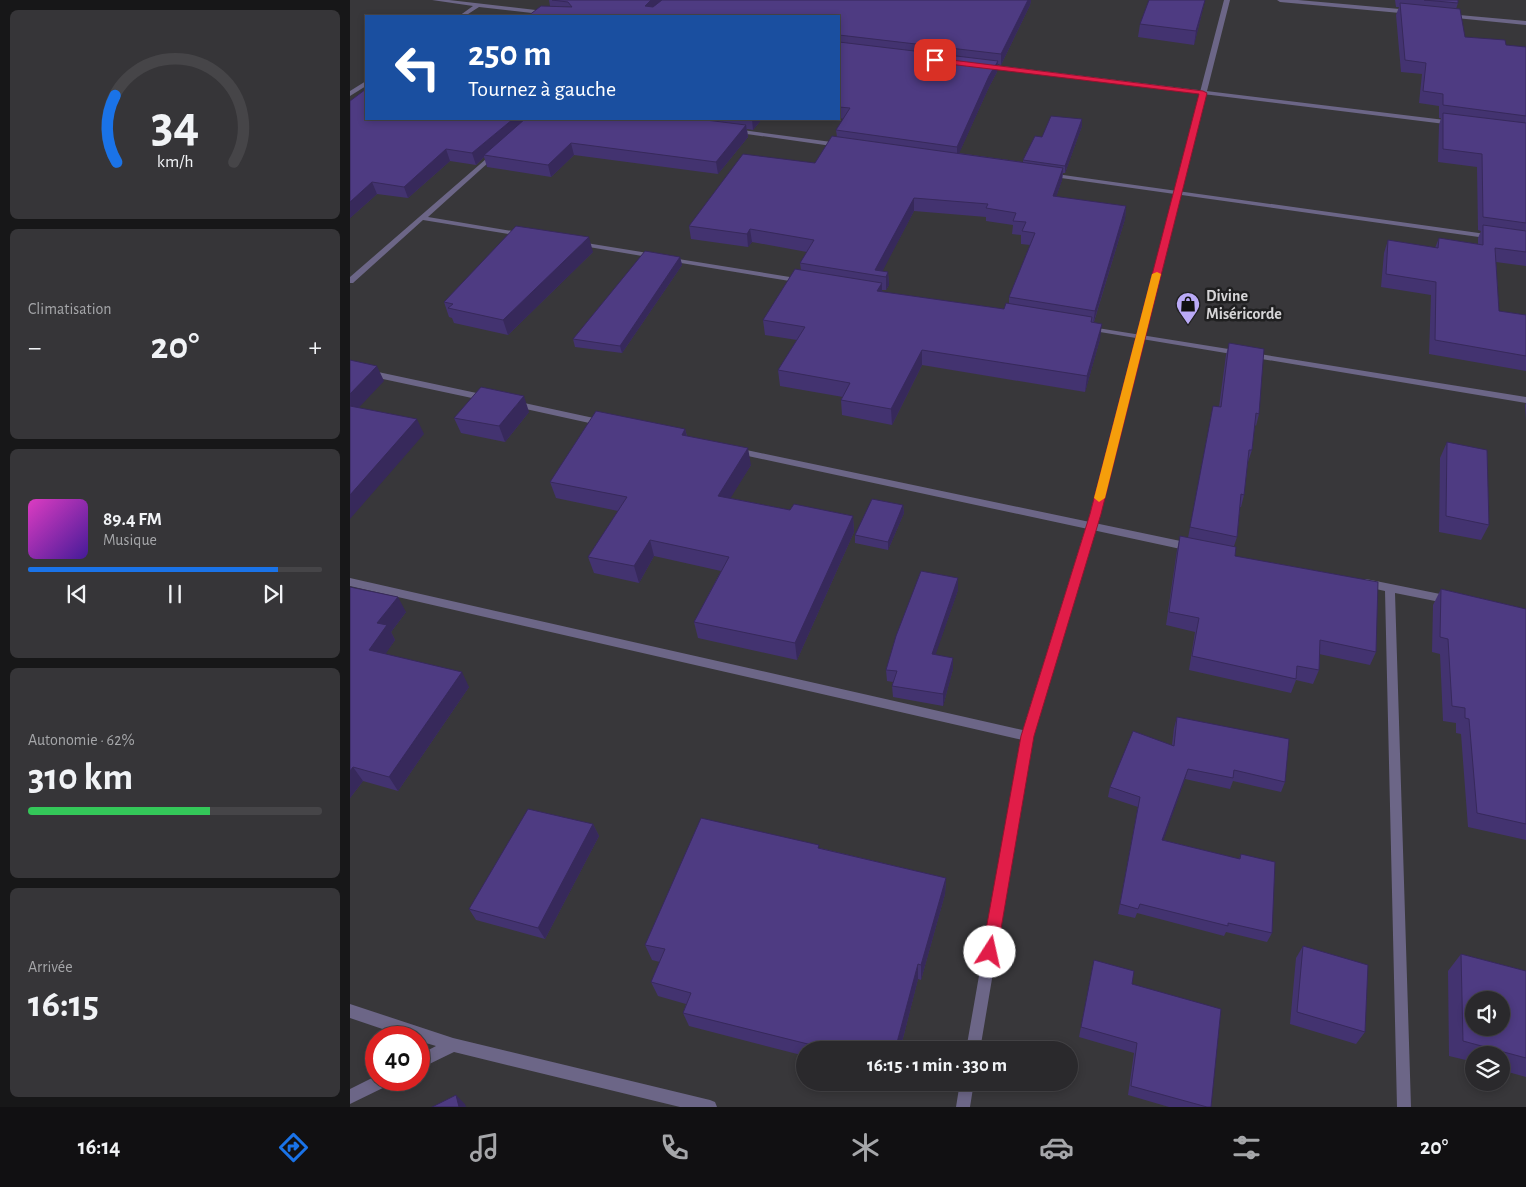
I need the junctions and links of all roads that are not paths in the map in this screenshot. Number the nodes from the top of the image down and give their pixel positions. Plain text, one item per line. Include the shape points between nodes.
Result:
1 (435, 0) edge
2 (1227, 0) edge
3 (1280, 0) edge
4 (478, 5) junction
5 (1418, 13) edge
6 (463, 15) edge
7 (562, 15) edge
8 (1438, 15) edge
9 (1526, 23) edge
10 (977, 65) edge
11 (365, 84) edge
12 (1203, 93) junction
13 (350, 94) edge
14 (1458, 123) edge
15 (726, 130) edge
16 (844, 146) edge
17 (500, 150) edge
18 (1040, 174) edge
19 (1177, 193) junction
20 (422, 218) junction
21 (530, 236) edge
22 (1497, 237) edge
23 (570, 242) edge
24 (350, 281) edge
25 (806, 281) edge
26 (1082, 327) edge
27 (1141, 337) junction
28 (350, 369) edge
29 (1526, 400) edge
30 (614, 425) edge
31 (730, 450) edge
32 (1092, 526) junction
33 (1197, 548) edge
34 (1351, 580) edge
35 (350, 582) edge
36 (1390, 588) junction
37 (1458, 602) edge
38 (1028, 736) junction
39 (350, 1012) edge
40 (975, 1041) edge
41 (453, 1045) junction
42 (430, 1056) edge
43 (365, 1090) edge
44 (966, 1091) edge
45 (350, 1097) edge
46 (710, 1107) edge
47 (963, 1107) edge
48 (1404, 1107) edge

1 - 4 street
2 - 12 street
3 - 5 street
4 - 6 street
4 - 7 street
8 - 9 street
10 - 12 street
11 - 13 street
12 - 14 street
12 - 19 street
15 - 16 street
17 - 20 street
18 - 19 street
19 - 22 street
19 - 27 street
20 - 21 street
20 - 24 street
23 - 25 street
26 - 27 street
27 - 29 street
27 - 32 street
28 - 30 street
31 - 32 street
32 - 33 street
32 - 38 street
34 - 36 street
35 - 38 street
36 - 37 street
36 - 48 street
38 - 40 street
39 - 41 street
41 - 42 street
41 - 46 street
43 - 45 street
44 - 47 street

